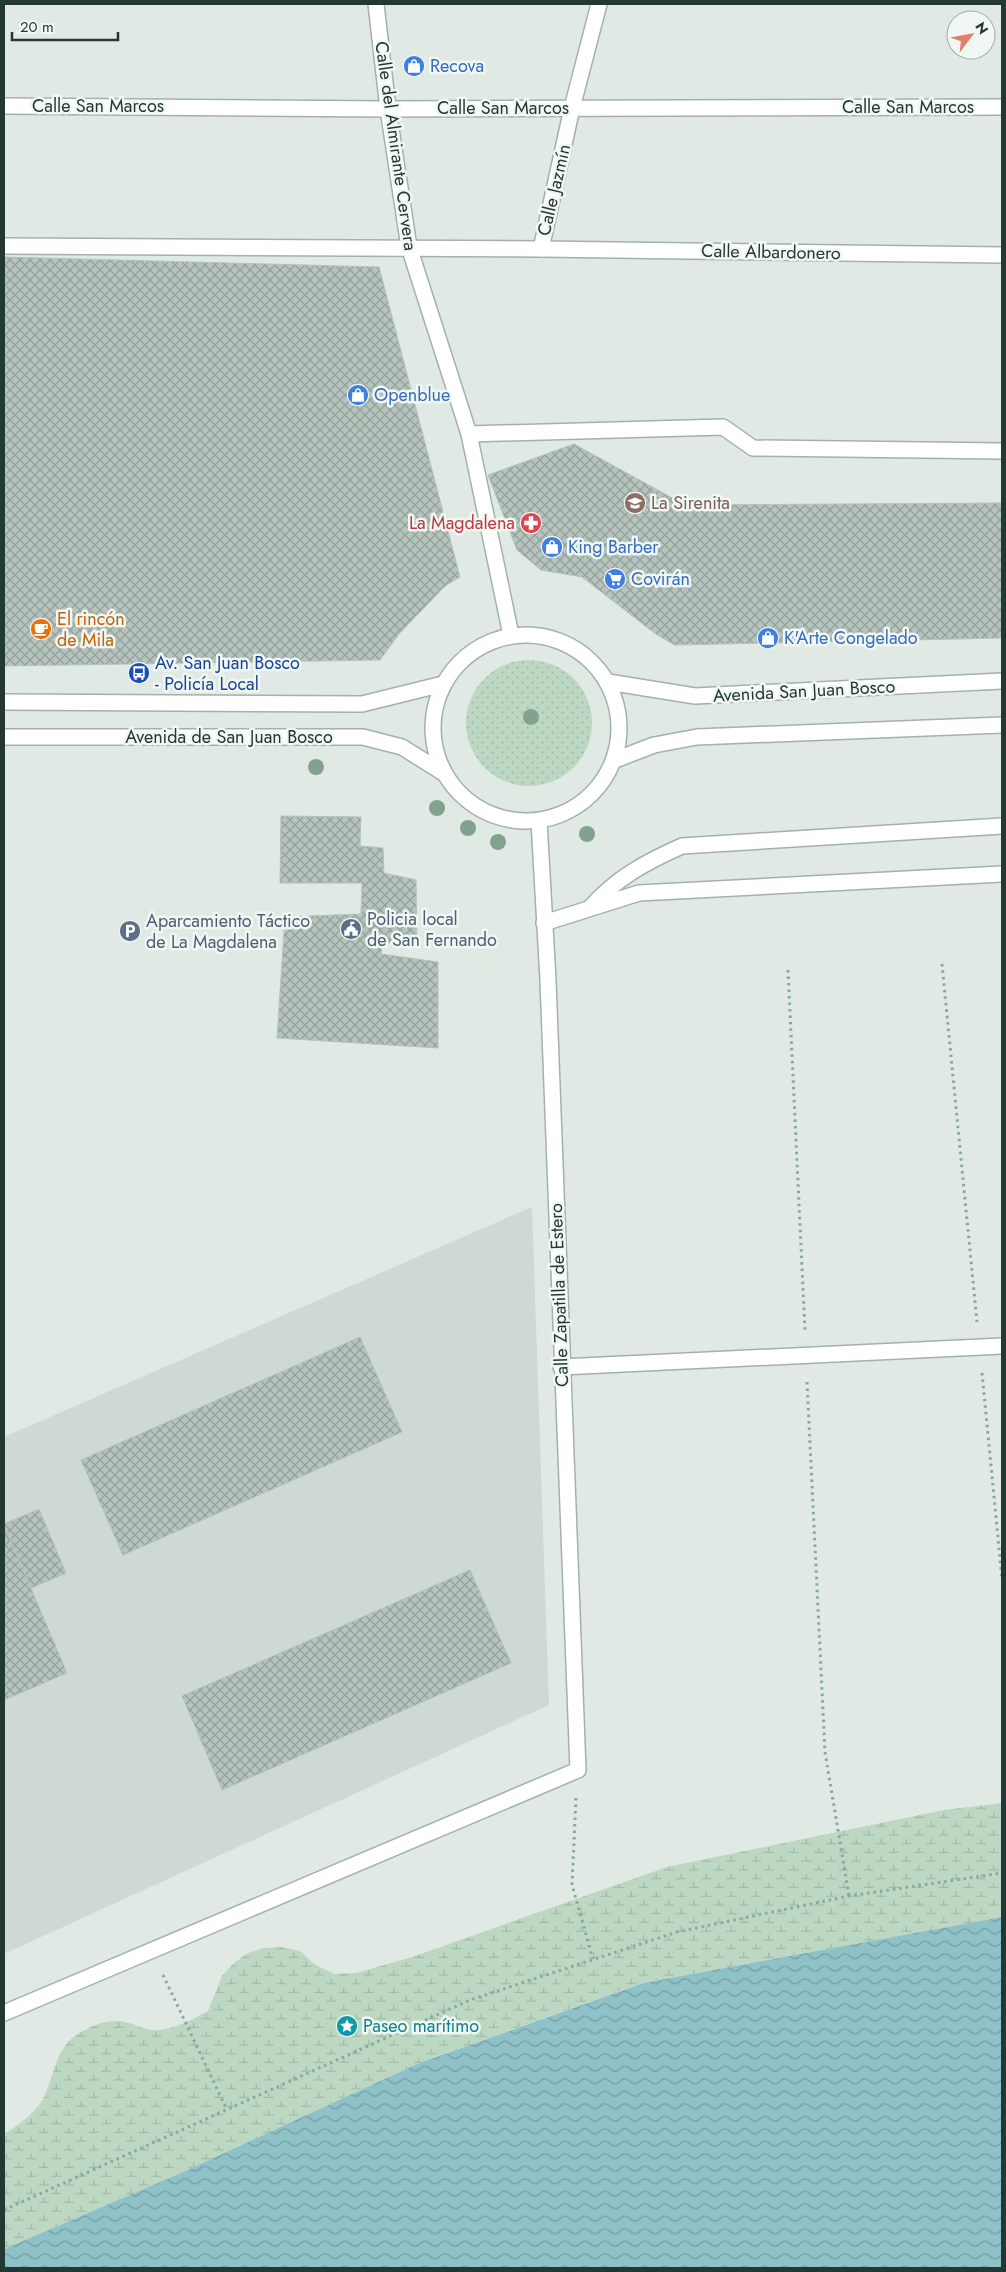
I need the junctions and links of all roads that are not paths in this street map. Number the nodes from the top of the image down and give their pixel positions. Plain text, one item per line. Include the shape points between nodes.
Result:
1 (376, 4) edge
2 (599, 4) edge
3 (4, 106) edge
4 (1002, 107) edge
5 (572, 108) junction
6 (388, 109) junction
7 (4, 246) edge
8 (409, 247) junction
9 (541, 249) junction
10 (1002, 255) edge
11 (469, 434) junction
12 (1002, 451) edge
13 (511, 635) junction
14 (1002, 681) edge
15 (608, 682) junction
16 (443, 684) junction
17 (4, 702) edge
18 (1002, 725) edge
19 (4, 737) edge
20 (615, 760) junction
21 (445, 774) junction
22 (539, 821) junction
23 (1002, 826) edge
24 (1002, 874) edge
25 (589, 909) junction
26 (544, 923) junction
27 (1002, 1346) edge
28 (562, 1367) junction
29 (4, 2013) edge

1 - 6 street, Calle del Almirante Cervera
2 - 5 street, Calle Jazmín
3 - 6 street, Calle San Marcos
4 - 5 street, Calle San Marcos
5 - 6 street, Calle San Marcos
5 - 9 street, Calle Jazmín
6 - 8 street, Calle del Almirante Cervera
7 - 8 street, Calle Jazmín
8 - 9 street, Calle Jazmín
8 - 11 street, Calle del Almirante Cervera
9 - 10 street, Calle Albardonero
11 - 12 street via 723,427 753,448
11 - 13 street, Calle del Almirante Cervera
13 - 15 street via 539,634 567,643 590,659
13 - 16 street via 483,644 460,661
14 - 15 street, Avenida San Juan Bosco via 694,696
15 - 20 street via 618,706 620,725
16 - 17 street, Avenida de San Juan Bosco via 362,704
16 - 21 street via 433,714 434,743
18 - 20 street via 697,737 654,745
19 - 21 street, Avenida de San Juan Bosco via 363,737 402,746
20 - 22 street via 603,782 586,801 563,814
21 - 22 street via 462,796 485,812 511,820
22 - 26 street, Calle Zapatilla de Estero
23 - 25 street via 682,846 651,860 606,889
24 - 25 street via 639,893
25 - 26 street
26 - 28 street, Calle Zapatilla de Estero
27 - 28 street
28 - 29 street, Calle Zapatilla de Estero via 578,1770

